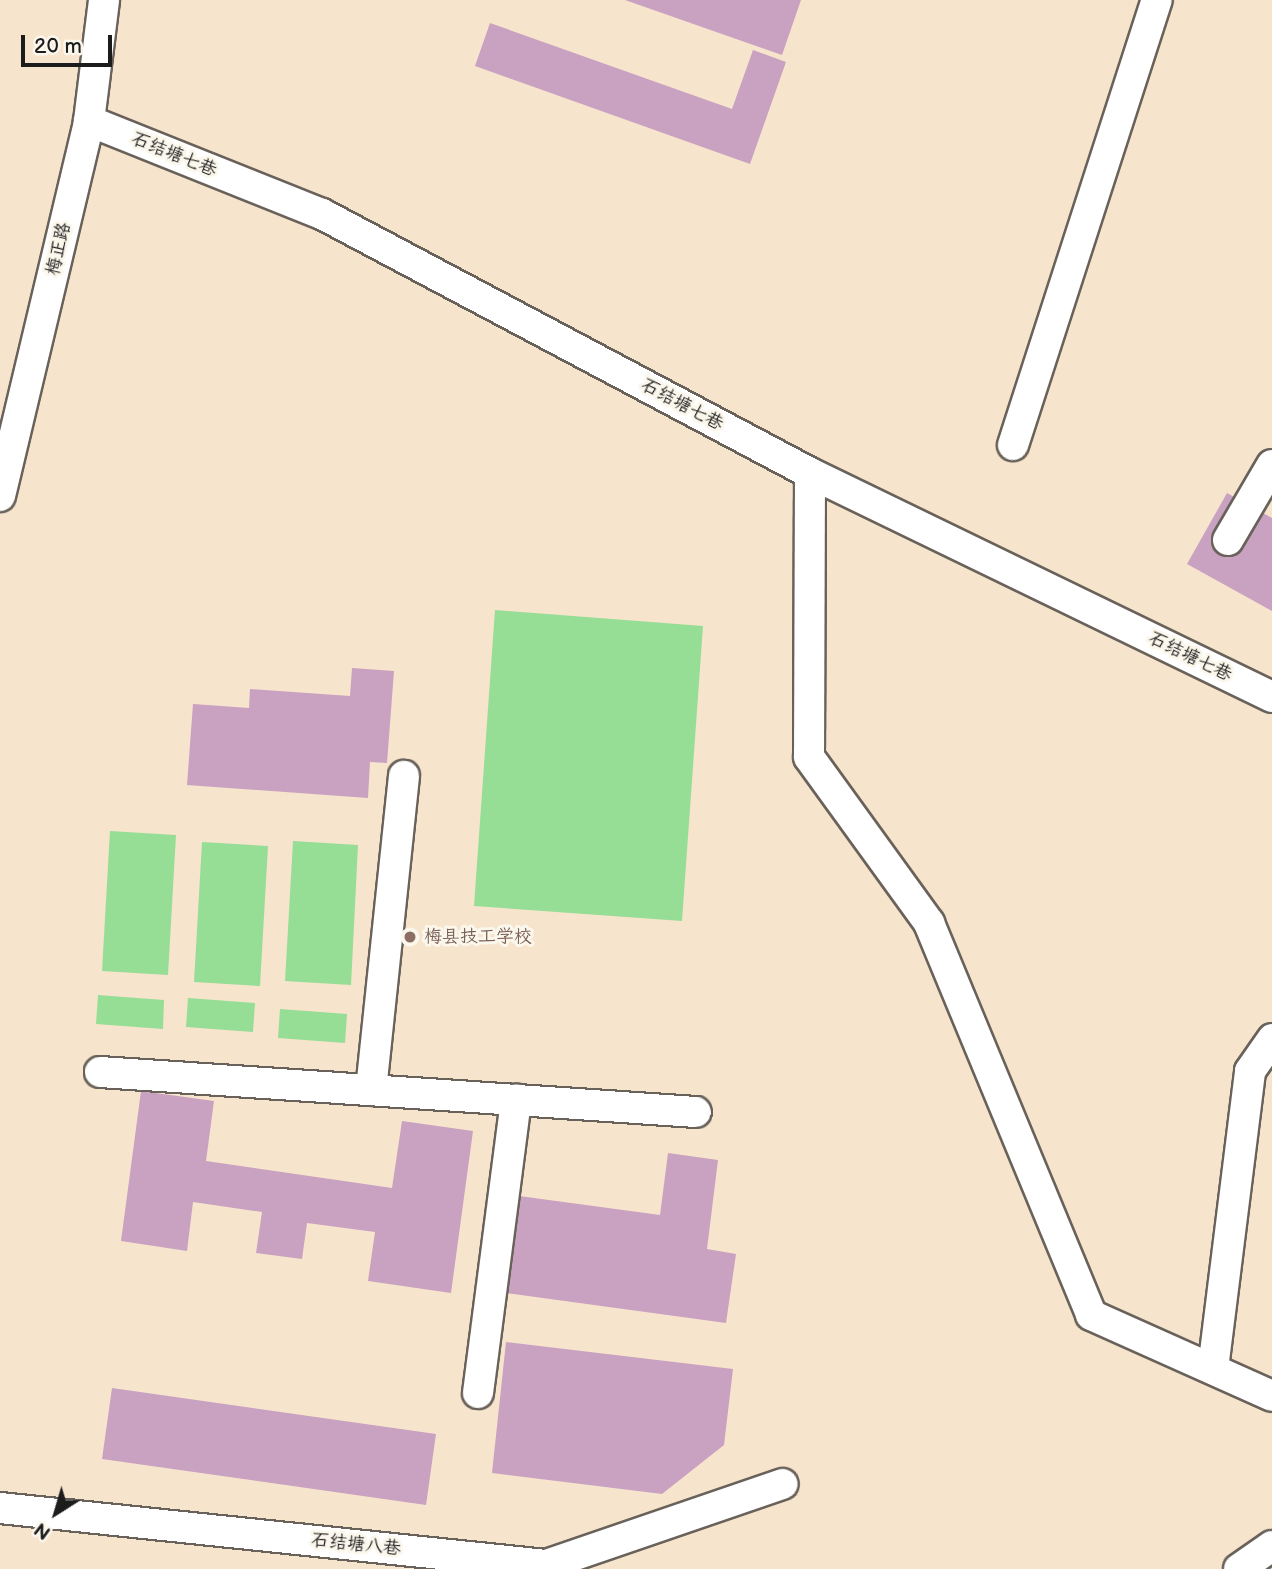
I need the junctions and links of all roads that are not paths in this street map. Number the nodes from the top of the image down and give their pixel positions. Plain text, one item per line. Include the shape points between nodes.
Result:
1 (104, 0) edge
2 (1157, 0) edge
3 (89, 121) junction
4 (1013, 445) dead end
5 (1272, 465) edge
6 (810, 472) junction
7 (0, 496) edge
8 (1228, 540) dead end
9 (1272, 697) edge
10 (404, 776) dead end
11 (1272, 1039) edge
12 (100, 1072) dead end
13 (371, 1090) junction
14 (516, 1099) junction
15 (696, 1112) dead end
16 (1213, 1369) junction
17 (478, 1393) dead end
18 (1272, 1396) edge
19 (783, 1484) dead end
20 (0, 1508) edge
21 (1272, 1546) edge
22 (1239, 1569) edge

1 - 3 street, 梅正路
2 - 4 street
3 - 6 street, 石结塘七巷 via 322,214
3 - 7 street, 梅正路
5 - 8 street
6 - 9 street, 石结塘七巷
6 - 16 street via 809,757 929,923 1091,1315
10 - 13 street
11 - 16 street via 1250,1071
12 - 13 street
13 - 14 street
14 - 15 street
14 - 17 street
16 - 18 street
19 - 20 street, 石结塘八巷 via 546,1565
21 - 22 street

